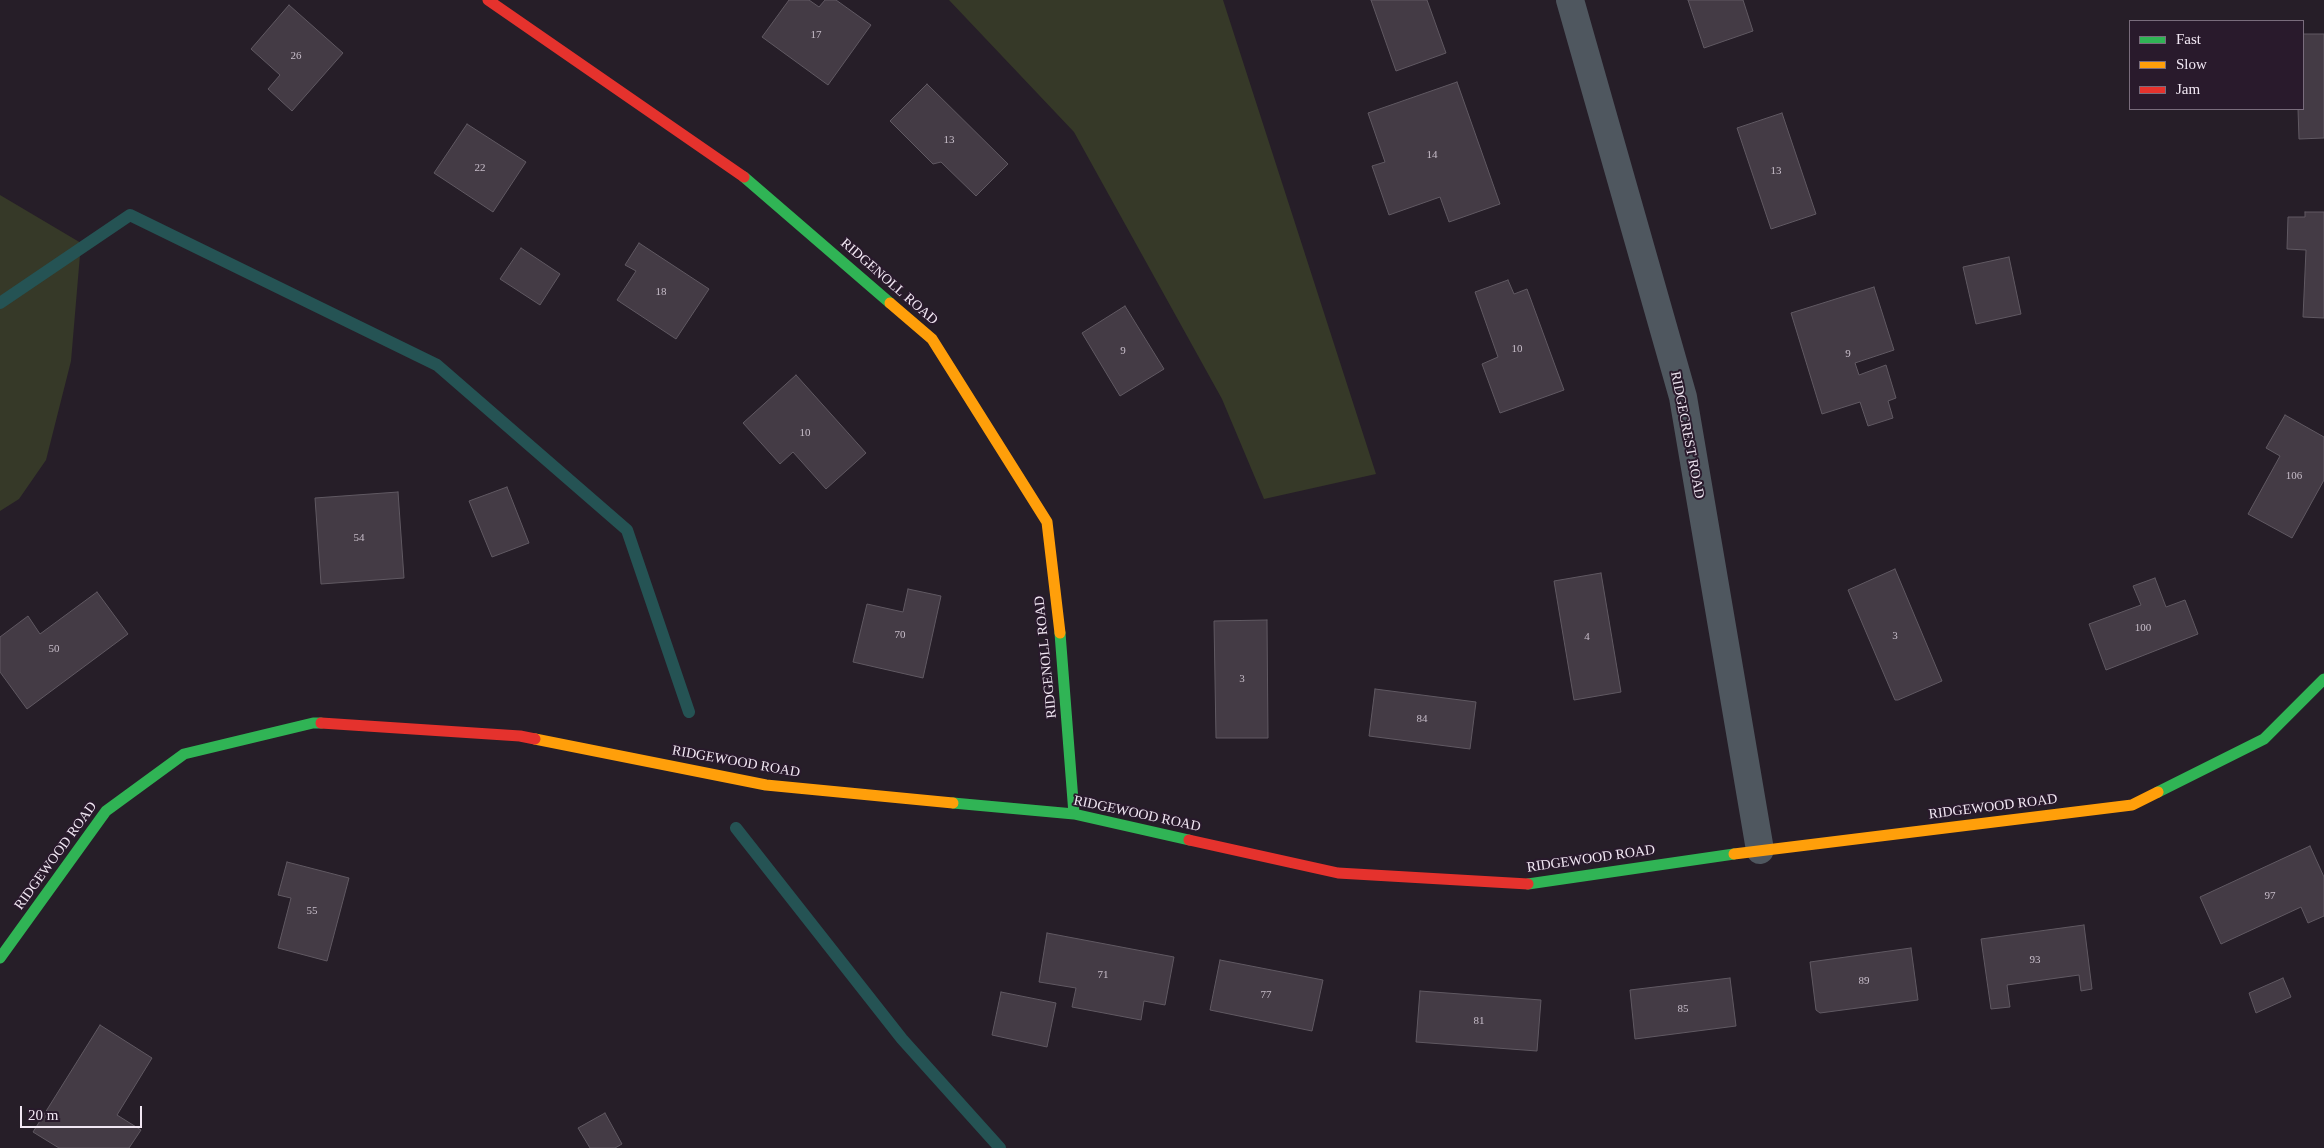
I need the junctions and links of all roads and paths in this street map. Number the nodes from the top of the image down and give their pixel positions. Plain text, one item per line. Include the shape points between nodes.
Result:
1 (488, 0) edge
2 (1570, 0) edge
3 (2324, 679) edge
4 (1074, 814) junction
5 (1760, 850) junction
6 (0, 958) edge

1 - 4 street, RIDGENOLL ROAD via 734,169 932,339 1047,522 1064,673
2 - 5 street, RIDGECREST ROAD via 1683,397
3 - 5 street, RIDGEWOOD ROAD via 2264,739 2132,805
4 - 5 street, RIDGEWOOD ROAD via 1338,873 1527,884
4 - 6 street, RIDGEWOOD ROAD via 766,785 520,736 313,723 184,754 106,811

